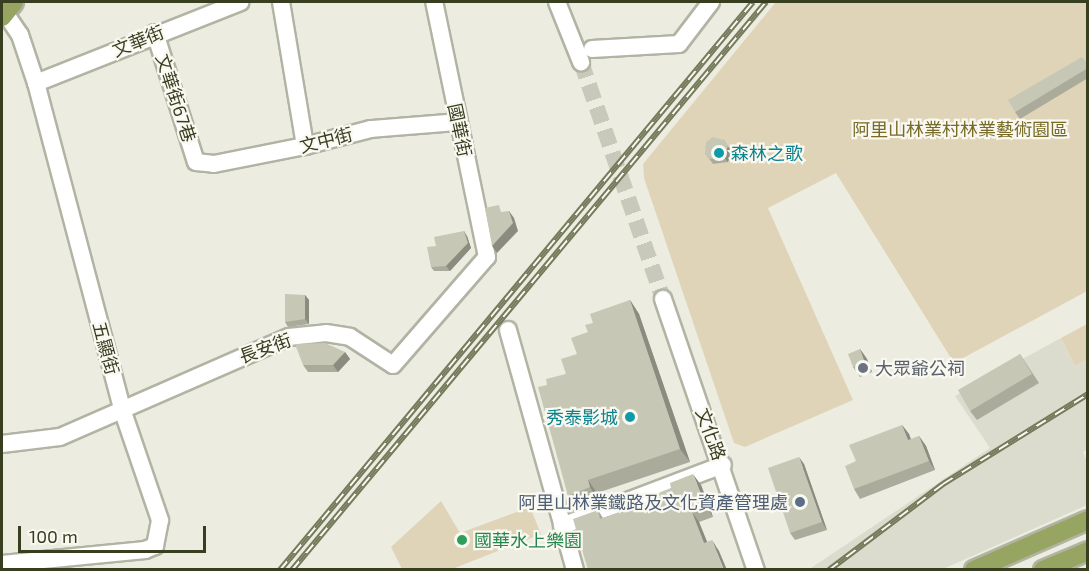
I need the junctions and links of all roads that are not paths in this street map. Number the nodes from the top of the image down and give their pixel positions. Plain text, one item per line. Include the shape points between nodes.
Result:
1 (22, 2) edge
2 (241, 2) edge
3 (281, 2) edge
4 (434, 2) edge
5 (557, 2) edge
6 (711, 2) edge
7 (6, 8) edge
8 (155, 33) junction
9 (592, 49) dead end
10 (581, 62) tunnel mouth
11 (36, 83) junction
12 (458, 122) junction
13 (305, 146) junction
14 (196, 162) joint
15 (487, 257) joint
16 (663, 299) tunnel mouth
17 (508, 330) dead end
18 (123, 412) junction
19 (2, 444) edge
20 (723, 465) junction
21 (1088, 520) edge
22 (562, 526) junction
23 (1088, 551) edge
24 (2, 564) edge
25 (979, 568) edge
26 (575, 570) edge
27 (756, 570) edge
28 (1043, 570) edge

1 - 7 street
2 - 8 street, 文華街
3 - 13 street
4 - 12 street, 國華街
5 - 10 street
6 - 9 street via 679,44
7 - 11 street, 五顯街 via 20,34
8 - 11 street, 文華街
8 - 14 street, 文華街67巷
11 - 18 street, 五顯街
12 - 13 street, 文中街 via 371,129
12 - 15 street, 國華街
13 - 14 street, 文中街 via 214,164
15 - 18 street, 長安街 via 393,365 350,337 326,333 289,337
16 - 20 street, 文化路
17 - 22 street
18 - 19 street, 長安街 via 60,437
18 - 24 street, 五顯街 via 160,520 155,546 122,554
20 - 22 street
20 - 27 street, 文化路
21 - 25 main road
22 - 26 street
23 - 28 main road

